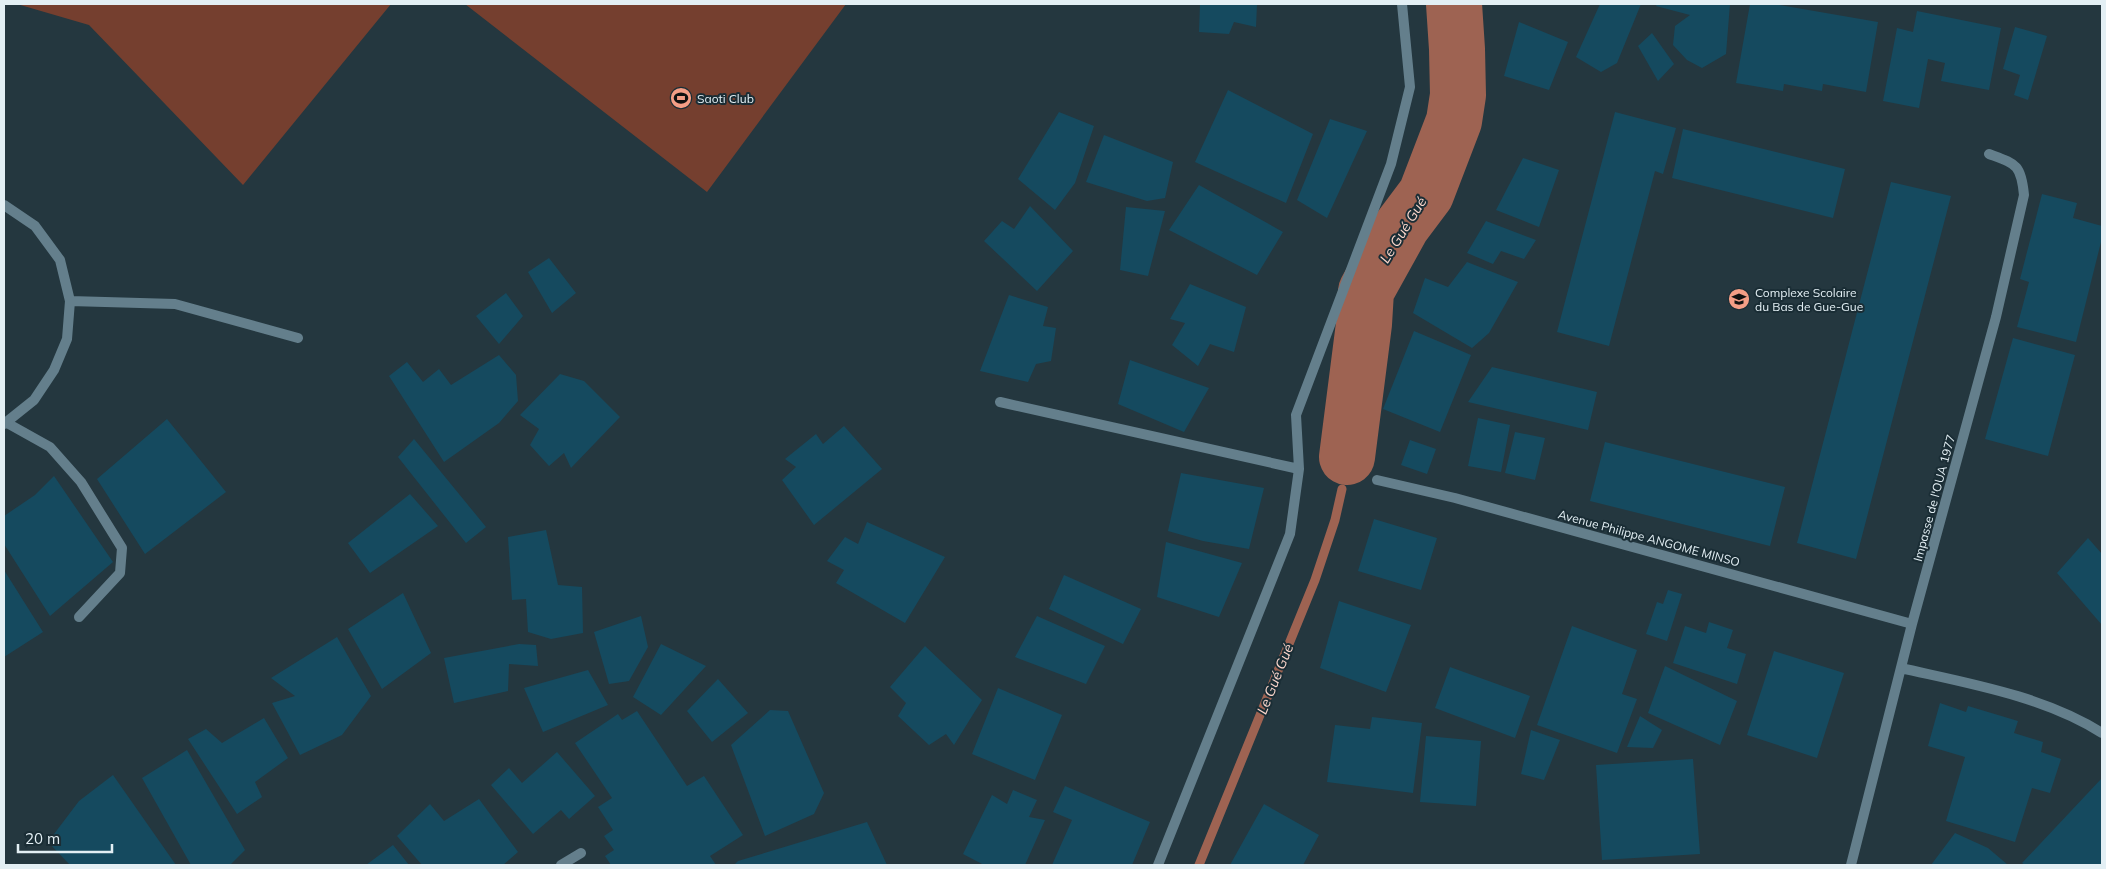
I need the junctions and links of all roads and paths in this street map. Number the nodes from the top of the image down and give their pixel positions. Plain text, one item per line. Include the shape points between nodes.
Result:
1 (1402, 4) edge
2 (1989, 154) dead end
3 (4, 205) edge
4 (70, 301) junction
5 (298, 338) dead end
6 (1000, 402) dead end
7 (6, 424) edge
8 (1299, 470) junction
9 (1377, 480) dead end
10 (79, 617) dead end
11 (1912, 624) junction
12 (1901, 668) junction
13 (2102, 733) edge
14 (581, 853) dead end
15 (561, 865) edge
16 (1158, 865) edge
17 (1851, 865) edge

1 - 8 street via 1410,87 1390,164 1296,415
2 - 11 street, Impasse de l'OUA 1977 via 2014,163 2022,176 2024,195 1994,326
3 - 4 street via 35,226 60,260
4 - 5 street via 175,304
4 - 7 street via 67,339 54,370 34,400
6 - 8 street
7 - 10 street via 50,447 82,482 122,548 120,573
8 - 16 street via 1290,534
9 - 11 street, Avenue Philippe ANGOME MINSO via 1464,500
11 - 12 street, Impasse de l'OUA 1977
12 - 13 street via 2043,704
12 - 17 street, Impasse de l'OUA 1977
14 - 15 street

